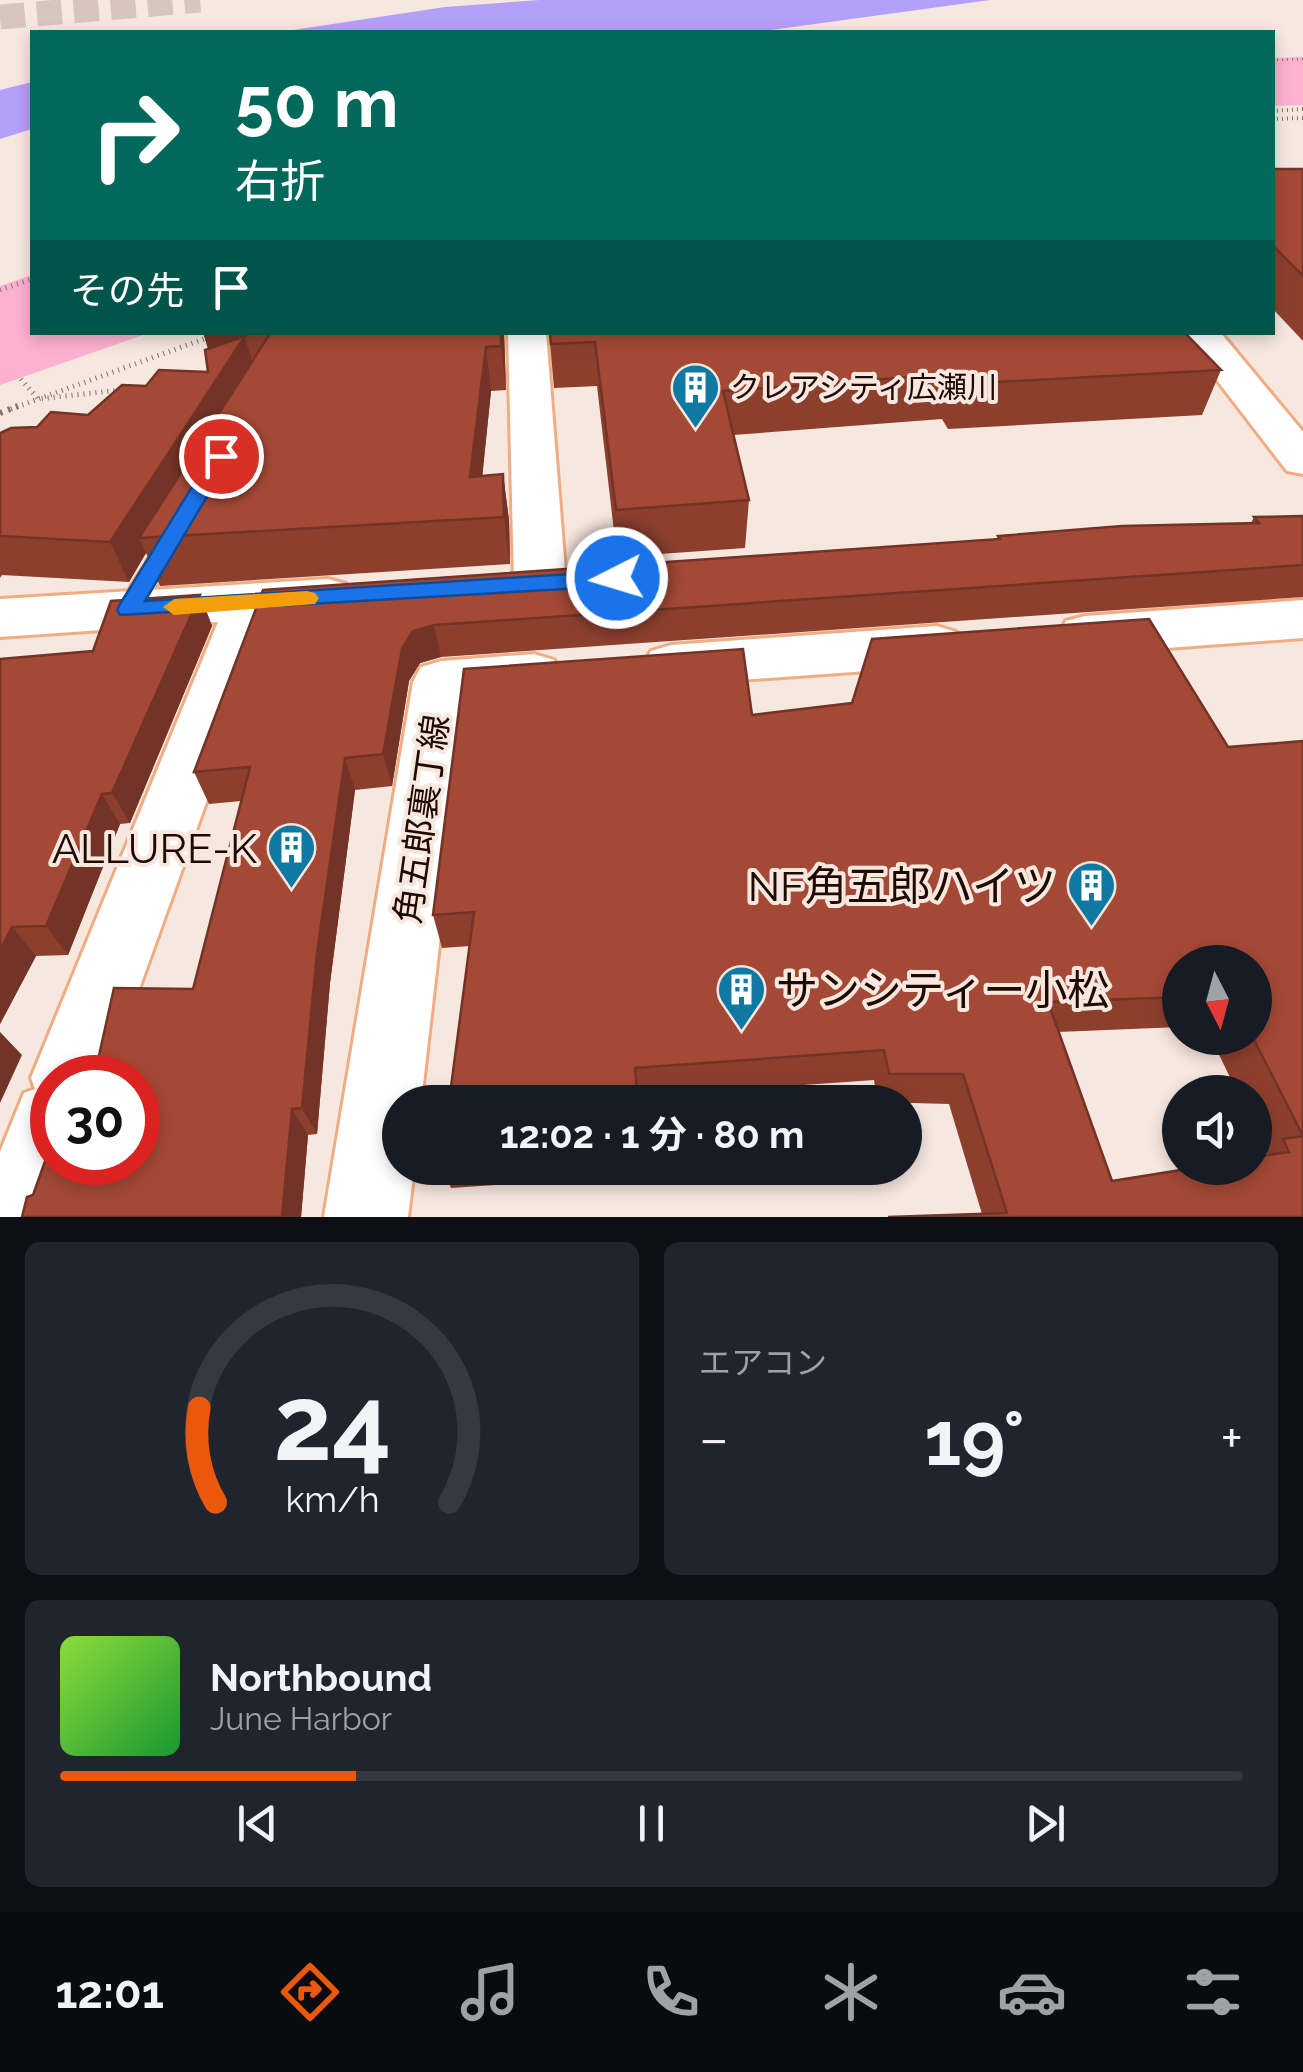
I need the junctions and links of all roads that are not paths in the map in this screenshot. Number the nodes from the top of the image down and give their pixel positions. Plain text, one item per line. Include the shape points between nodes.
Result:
1 (527, 335) edge
2 (1200, 335) edge
3 (1303, 462) edge
4 (178, 528) edge
5 (540, 584) edge
6 (367, 595) edge
7 (252, 602) junction
8 (128, 610) junction
9 (0, 618) edge
10 (1303, 619) edge
11 (78, 1055) edge
12 (30, 1180) edge
13 (16, 1217) edge
14 (366, 1217) edge

1 - 5 street
2 - 3 street
4 - 8 lane
6 - 7 street
7 - 8 street
7 - 11 street
8 - 9 street
10 - 14 street, 角五郎裏丁線 via 441,682
12 - 13 street

